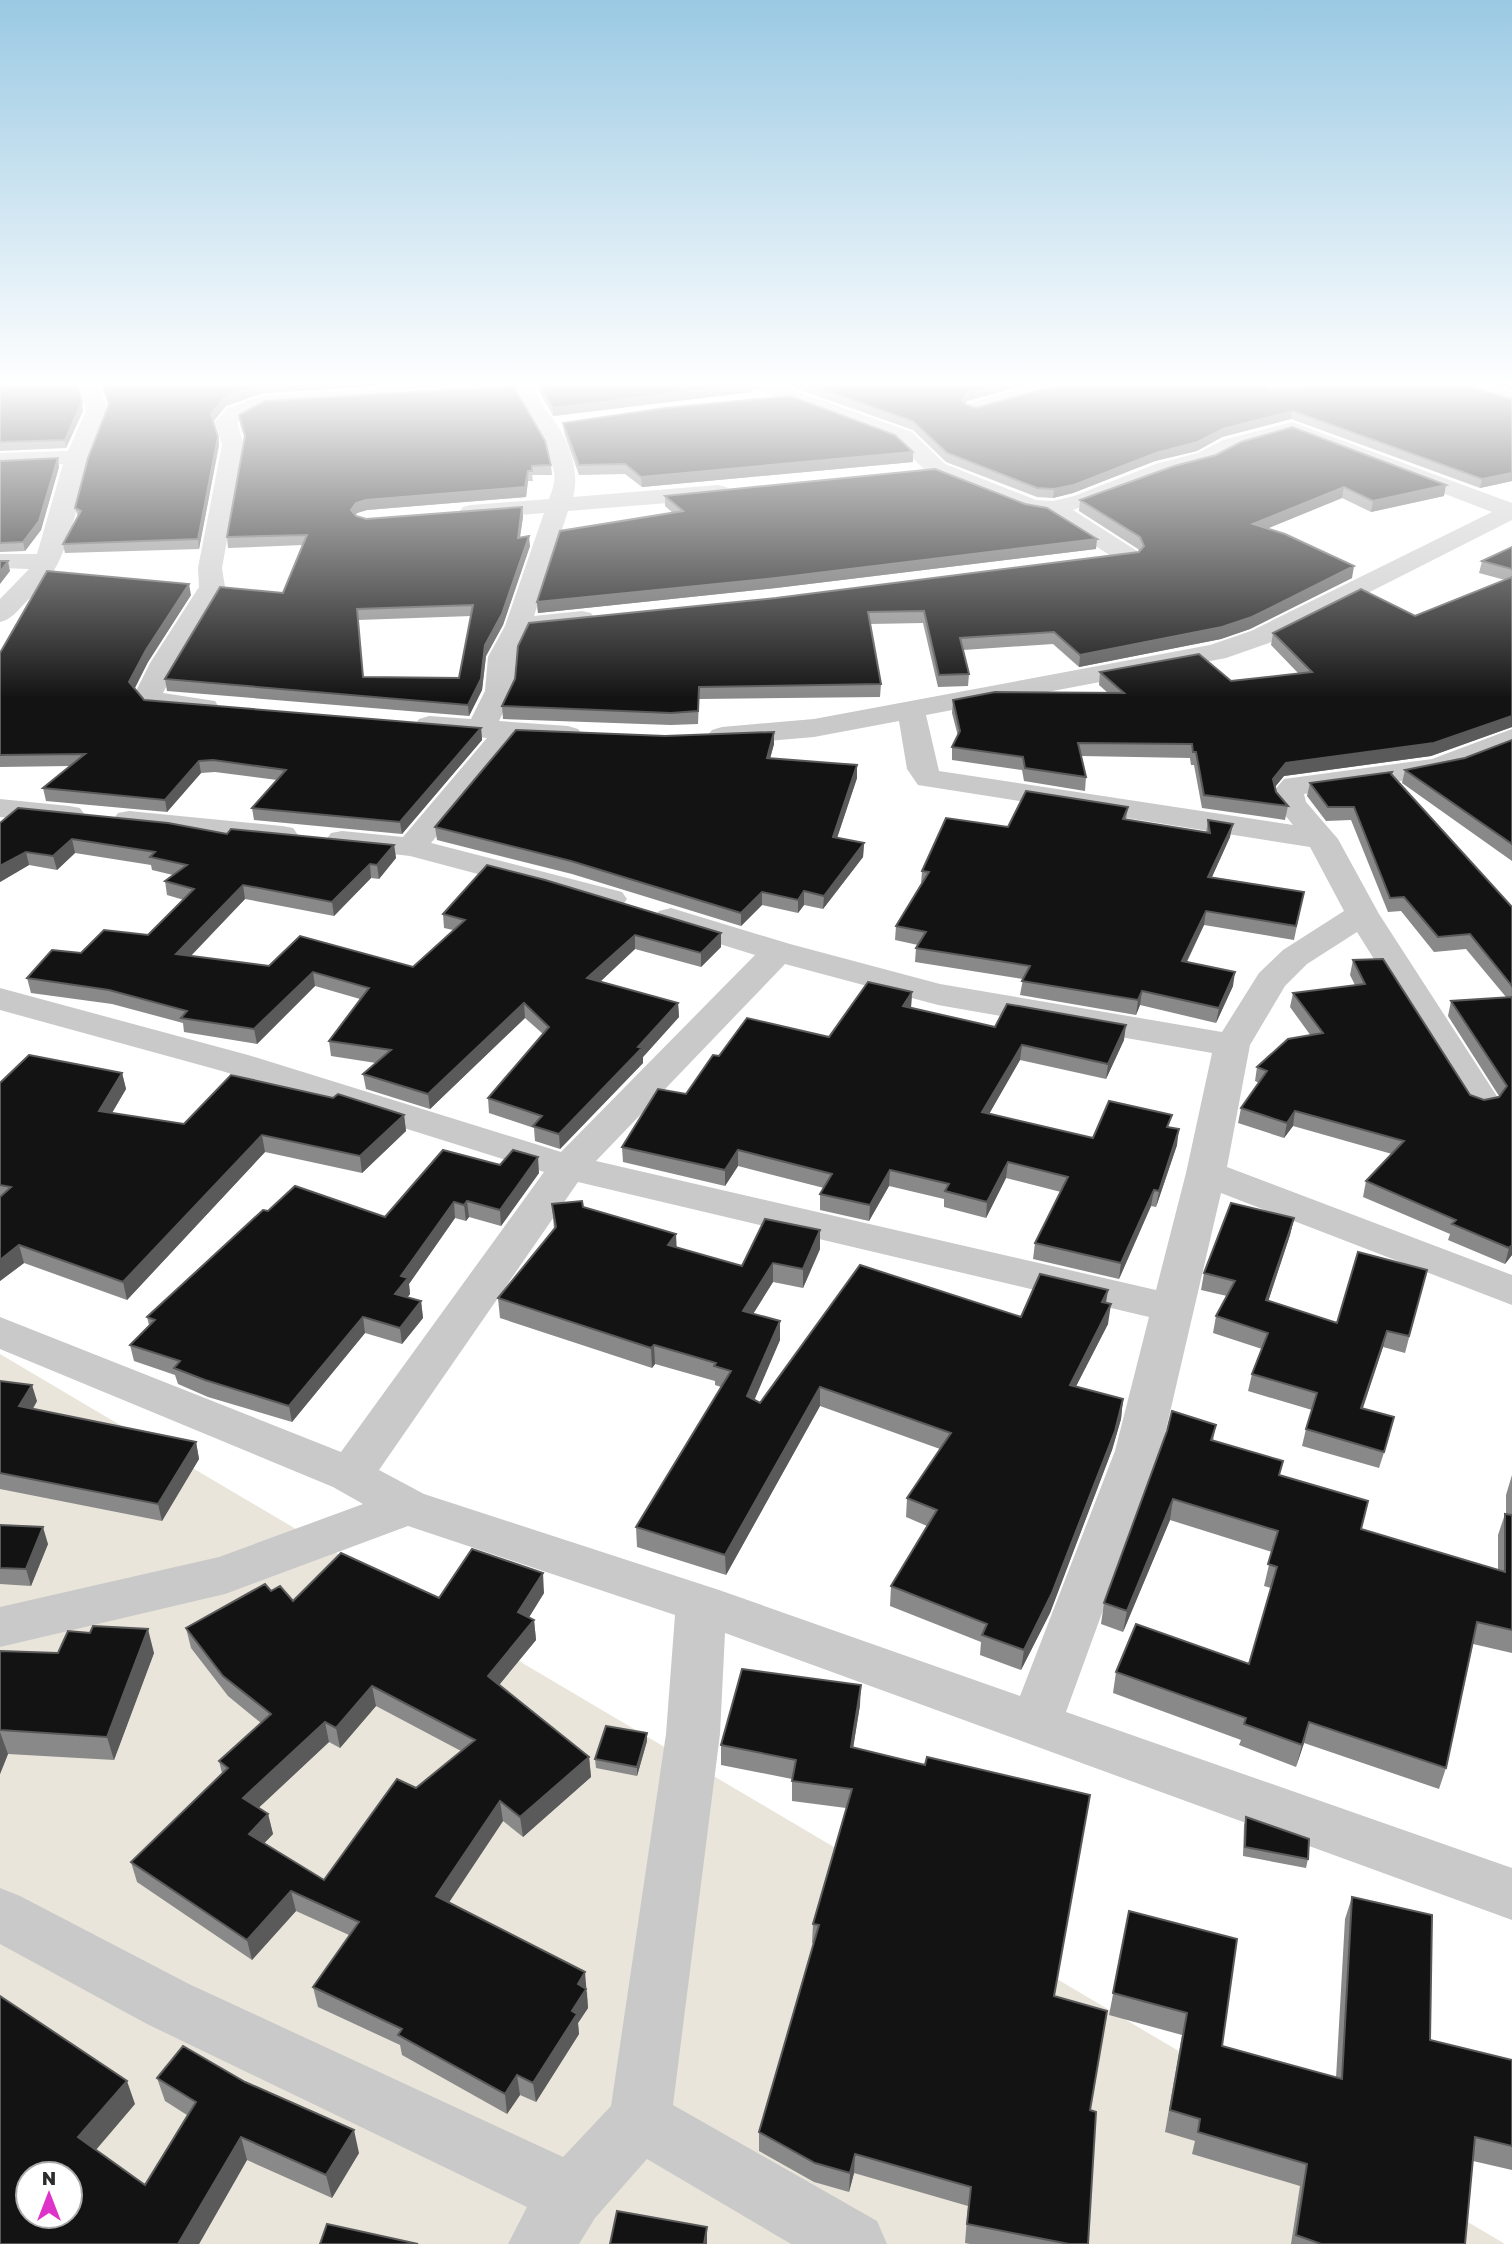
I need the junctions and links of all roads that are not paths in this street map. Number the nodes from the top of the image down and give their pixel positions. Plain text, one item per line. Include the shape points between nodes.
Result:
1 (67, 489) edge
2 (225, 489) edge
3 (562, 489) edge
4 (987, 489) edge
5 (1115, 489) edge
6 (1453, 489) edge
7 (740, 490) edge
8 (558, 506) junction
9 (1053, 508) junction
10 (1512, 511) edge
11 (449, 514) edge
12 (0, 561) edge
13 (1090, 561) edge
14 (46, 562) junction
15 (0, 614) edge
16 (600, 617) edge
17 (518, 626) junction
18 (225, 708) edge
19 (911, 710) junction
20 (400, 722) edge
21 (494, 730) junction
22 (595, 736) edge
23 (699, 737) edge
24 (1504, 752) edge
25 (0, 808) edge
26 (1322, 839) junction
27 (411, 847) junction
28 (1362, 914) junction
29 (778, 951) junction
30 (0, 999) edge
31 (1231, 1045) junction
32 (1481, 1101) edge
33 (568, 1167) junction
34 (1206, 1173) junction
35 (1512, 1291) edge
36 (1173, 1308) junction
37 (0, 1332) edge
38 (350, 1475) junction
39 (407, 1507) junction
40 (701, 1604) junction
41 (0, 1627) edge
42 (1035, 1725) junction
43 (1512, 1894) edge
44 (0, 1914) edge
45 (640, 2120) junction
46 (556, 2220) edge
47 (854, 2244) edge

1 - 14 street
2 - 18 street via 210,568 212,587 148,695 157,703
3 - 8 street
4 - 9 street via 1033,507
5 - 9 street
6 - 10 street
7 - 8 street
8 - 11 street
8 - 17 street
9 - 13 street via 1128,556
10 - 19 street via 1260,637 1216,652
12 - 14 street
14 - 15 street
16 - 17 street
17 - 21 street via 502,657
19 - 23 street via 814,728
19 - 26 street via 922,769 929,779
20 - 21 street
21 - 22 street
21 - 27 street
24 - 26 street via 1431,769 1295,785 1288,792 1291,804
25 - 27 street
26 - 28 street
27 - 29 street via 559,884
28 - 31 street via 1295,957 1271,980
28 - 32 street
29 - 31 street via 939,994
29 - 33 street
30 - 33 street via 235,1063
31 - 34 street
33 - 36 street
33 - 38 street
34 - 35 street
34 - 36 street
36 - 42 street via 1138,1451
37 - 38 street
38 - 39 street
39 - 40 street
39 - 41 street via 225,1575
40 - 42 street
40 - 45 street via 693,1734
42 - 43 street
44 - 46 street
45 - 46 street
45 - 47 street

